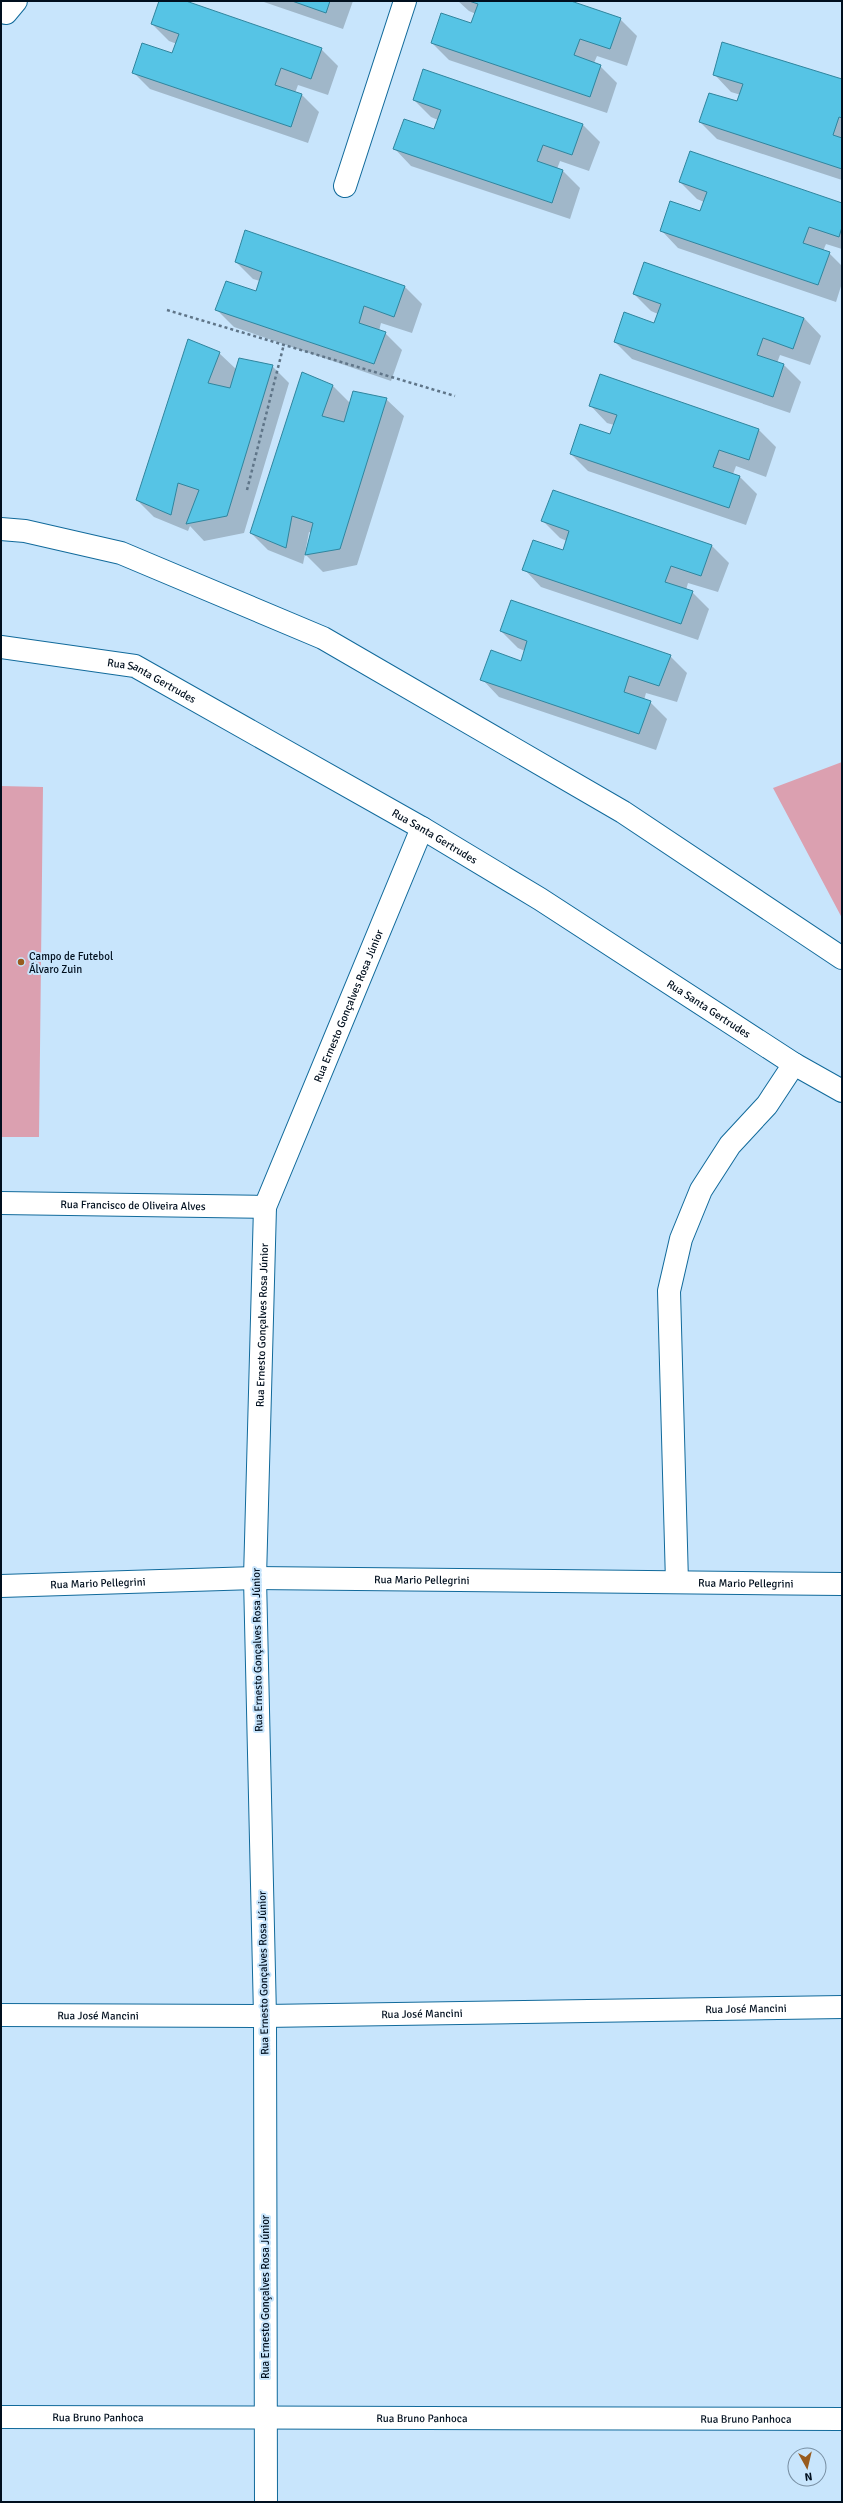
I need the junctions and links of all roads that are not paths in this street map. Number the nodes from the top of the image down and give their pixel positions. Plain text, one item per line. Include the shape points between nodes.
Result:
1 (405, 1) edge
2 (345, 186) dead end
3 (1, 529) edge
4 (1, 647) edge
5 (422, 828) junction
6 (842, 958) edge
7 (794, 1064) junction
8 (842, 1091) edge
9 (1, 1203) edge
10 (265, 1206) junction
11 (255, 1578) junction
12 (677, 1582) junction
13 (842, 1584) edge
14 (1, 1586) edge
15 (842, 2007) edge
16 (1, 2015) edge
17 (264, 2016) junction
18 (1, 2417) edge
19 (266, 2417) junction
20 (842, 2419) edge
21 (266, 2502) edge

1 - 2 street
3 - 6 street via 25,531 122,553 324,638 622,812
4 - 5 street, Rua Santa Gertrudes via 135,666
5 - 7 street, Rua Santa Gertrudes via 540,899
5 - 10 street, Rua Ernesto Gonçalves Rosa Júnior
7 - 8 street, Rua Santa Gertrudes
7 - 12 street via 766,1105 730,1145 701,1190 681,1239 669,1291
9 - 10 street, Rua Francisco de Oliveira Alves
10 - 11 street, Rua Ernesto Gonçalves Rosa Júnior
11 - 12 street, Rua Mario Pellegrini
11 - 14 street, Rua Mario Pellegrini
11 - 17 street, Rua Ernesto Gonçalves Rosa Júnior
12 - 13 street, Rua Mario Pellegrini
15 - 17 street, Rua José Mancini
16 - 17 street, Rua José Mancini
17 - 19 street, Rua Ernesto Gonçalves Rosa Júnior
18 - 19 street, Rua Bruno Panhoca
19 - 20 street, Rua Bruno Panhoca
19 - 21 street, Rua Ernesto Gonçalves Rosa Júnior

